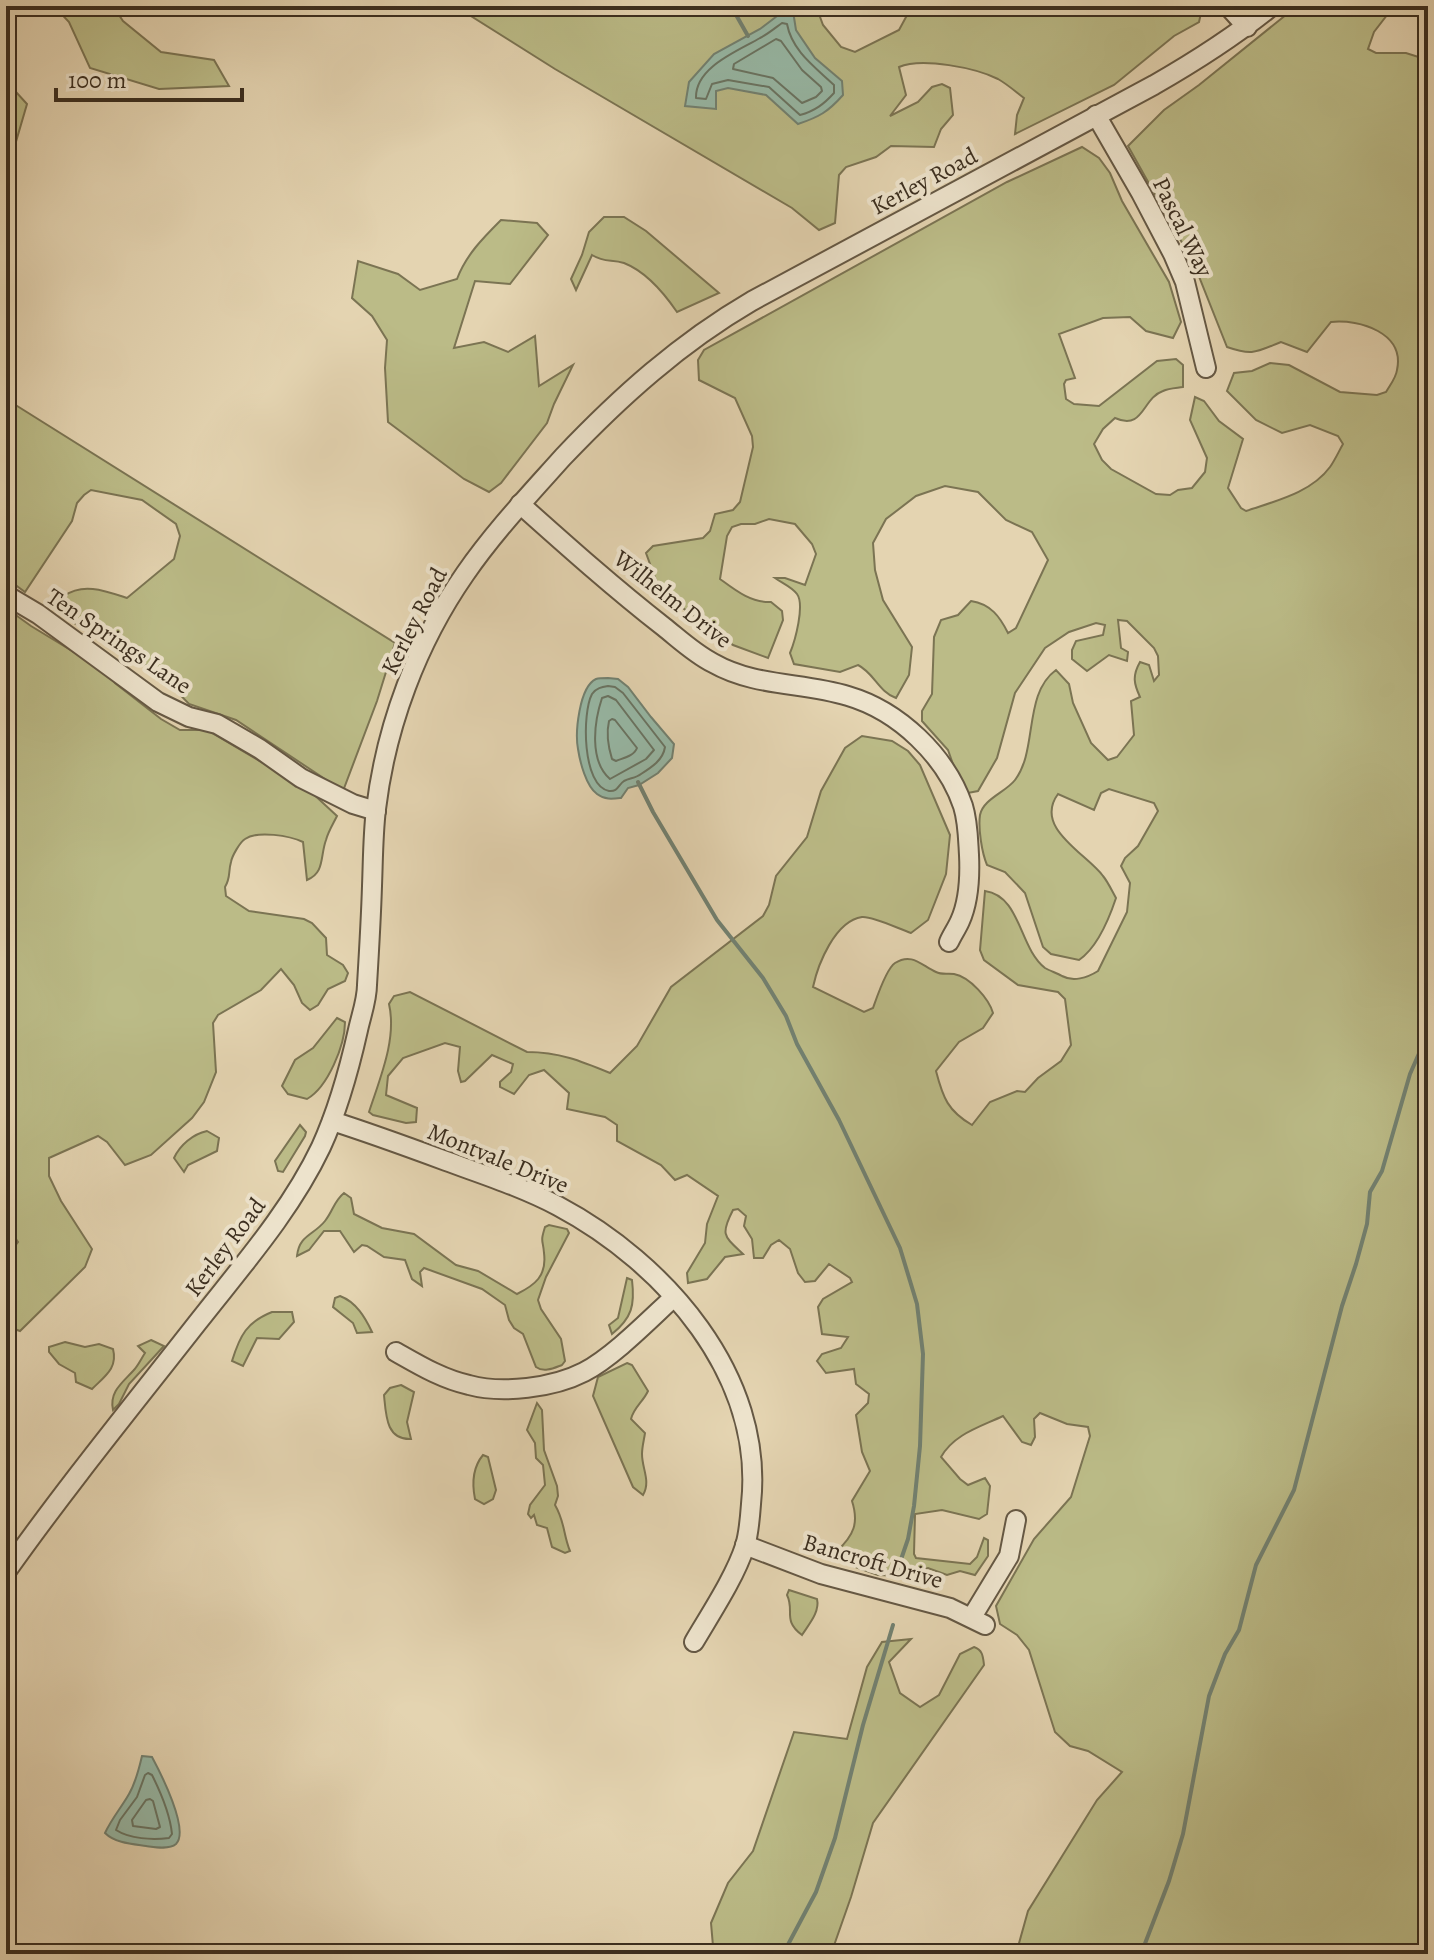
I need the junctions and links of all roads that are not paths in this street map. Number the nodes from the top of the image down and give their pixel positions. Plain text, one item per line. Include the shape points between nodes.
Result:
1 (1228, 6) edge
2 (1272, 6) edge
3 (1247, 27) junction
4 (1096, 115) junction
5 (1206, 368) dead end
6 (520, 504) junction
7 (6, 595) edge
8 (376, 811) junction
9 (949, 942) dead end
10 (332, 1121) junction
11 (674, 1297) junction
12 (396, 1352) dead end
13 (1016, 1520) dead end
14 (745, 1545) junction
15 (6, 1572) edge
16 (694, 1642) dead end

1 - 3 street
2 - 3 street, Kerley Road
3 - 4 street, Kerley Road
4 - 5 street, Pascal Way via 1179,268
4 - 6 street, Kerley Road via 720,320 617,404
6 - 8 street, Kerley Road via 465,574 424,644 399,707
6 - 9 street, Wilhelm Drive via 641,610 710,662 754,680 872,705 924,743 952,783 968,830 967,895
7 - 8 street, Ten Springs Lane via 158,702 217,724 301,778
8 - 10 street, Kerley Road via 367,984
10 - 11 street, Montvale Drive via 508,1182 560,1207 617,1244
10 - 15 street, Kerley Road via 306,1175 266,1234
11 - 12 street via 583,1372 537,1386 470,1386
11 - 14 street, Montvale Drive via 722,1361 742,1413 753,1489
13 - 14 street, Bancroft Drive via 1009,1556 979,1621 950,1608 821,1574
14 - 16 street, Montvale Drive

